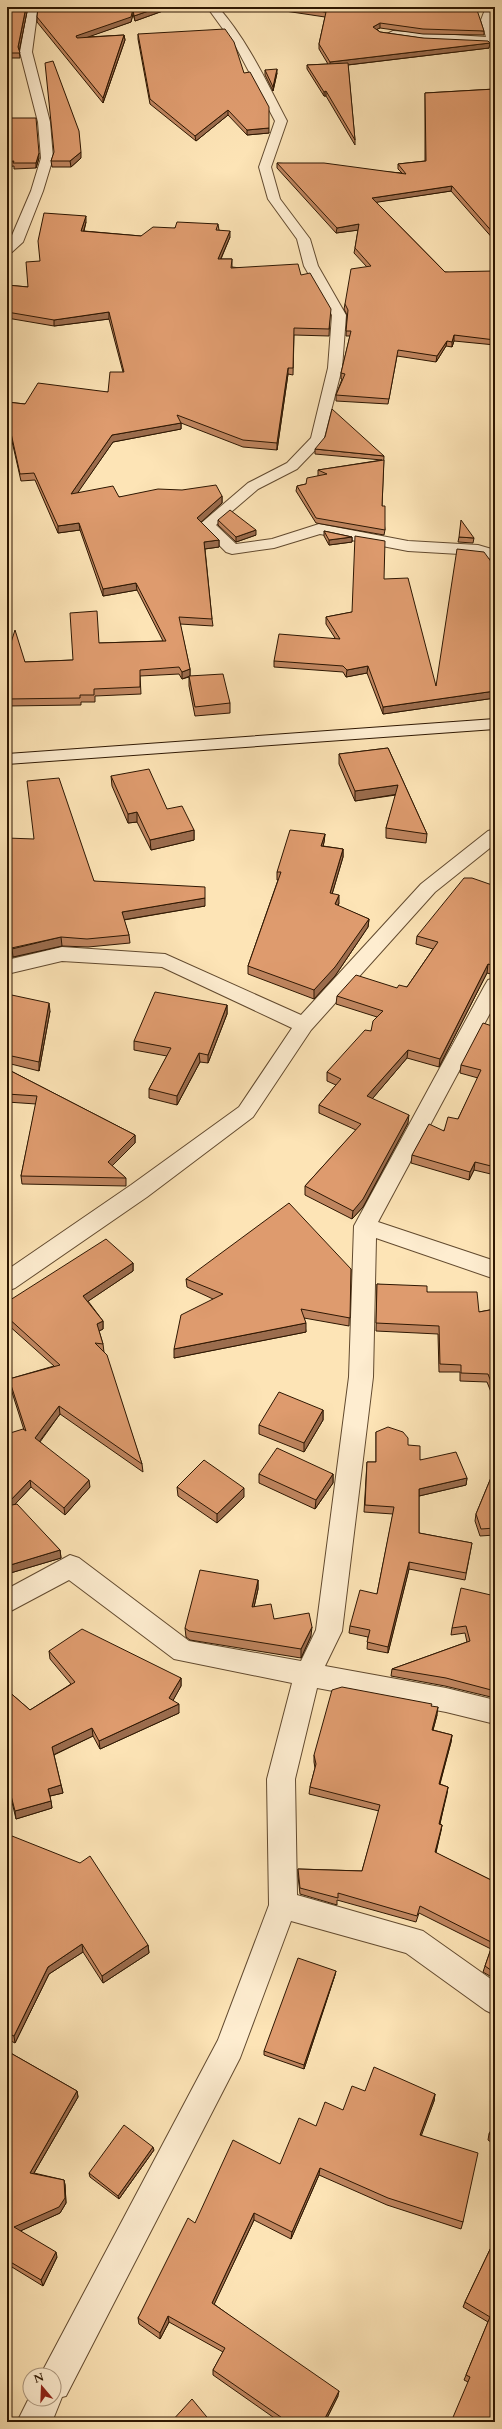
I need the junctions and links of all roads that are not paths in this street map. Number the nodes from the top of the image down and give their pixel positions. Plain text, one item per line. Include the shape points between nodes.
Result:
1 (33, 7) edge
2 (212, 7) edge
3 (491, 7) edge
4 (380, 32) edge
5 (493, 44) edge
6 (7, 250) edge
7 (495, 555) edge
8 (495, 724) edge
9 (7, 759) edge
10 (495, 834) edge
11 (7, 967) edge
12 (495, 985) edge
13 (304, 1025) junction
14 (365, 1226) junction
15 (495, 1270) edge
16 (7, 1282) edge
17 (7, 1602) edge
18 (307, 1675) junction
19 (495, 1712) edge
20 (283, 1905) junction
21 (495, 2000) edge
22 (62, 2369) edge
23 (42, 2407) edge
24 (34, 2422) edge

1 - 6 street via 26,52 44,122 47,158 37,191 16,242
2 - 7 street via 223,19 250,63 281,121 265,167 274,199 303,239 311,266 339,315 335,368 318,439 292,466 253,486 207,526 232,549 274,543 320,529 408,546 478,550
3 - 5 street via 486,20
4 - 5 street
8 - 9 street
10 - 13 street via 428,888
11 - 13 street via 62,954 165,961
12 - 14 street
13 - 16 street via 246,1112 139,1191
14 - 15 street
14 - 18 street via 361,1377 329,1631
17 - 18 street via 70,1566 184,1651
18 - 19 street via 446,1700
18 - 20 street via 281,1779
20 - 21 street via 413,1941
20 - 22 street via 230,2048
23 - 24 street

